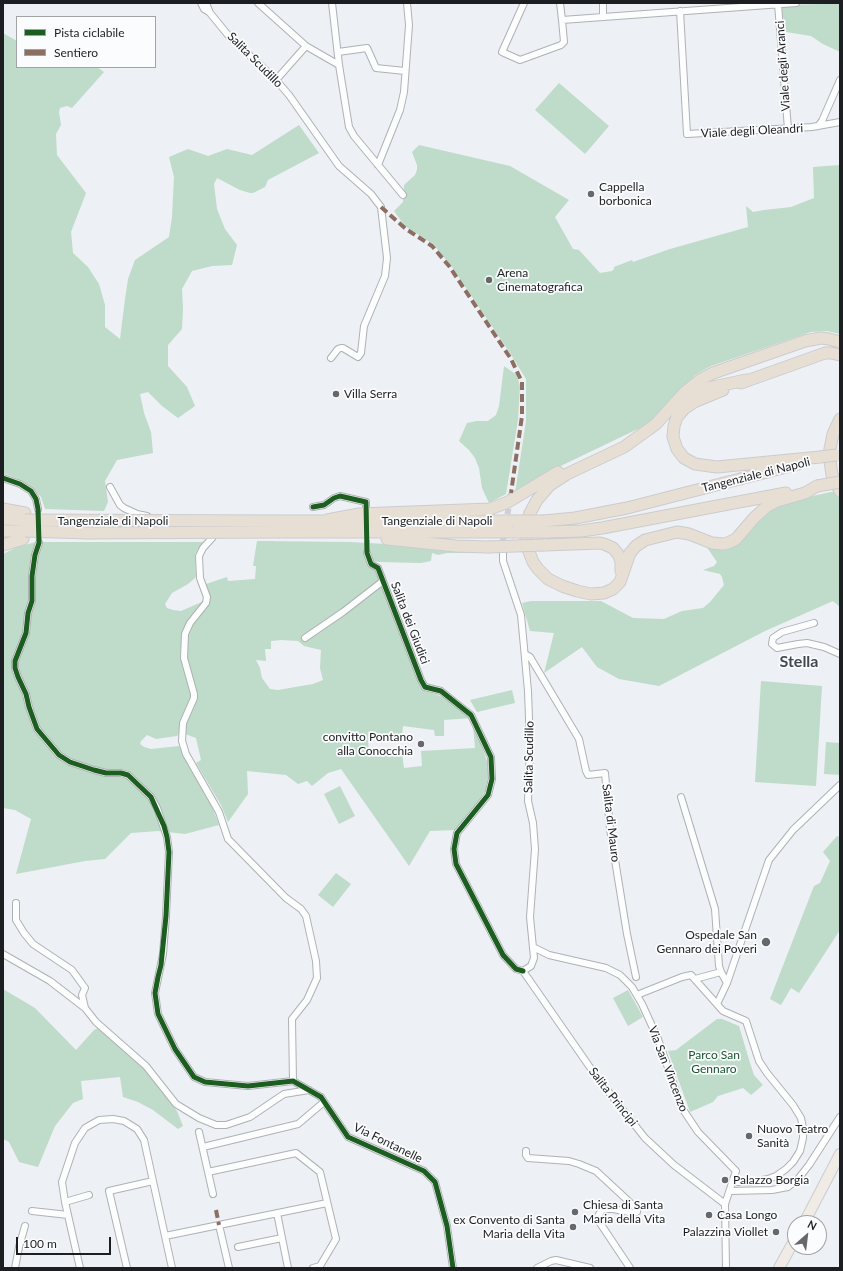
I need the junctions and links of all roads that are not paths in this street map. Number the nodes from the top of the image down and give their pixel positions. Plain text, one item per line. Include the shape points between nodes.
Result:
1 (201, 3) edge
2 (206, 3) edge
3 (258, 3) edge
4 (332, 3) edge
5 (407, 3) edge
6 (524, 3) edge
7 (560, 3) edge
8 (603, 3) edge
9 (796, 3) edge
10 (778, 4) edge
11 (680, 11) junction
12 (210, 13) junction
13 (603, 17) junction
14 (562, 20) junction
15 (306, 46) junction
16 (338, 52) junction
17 (339, 65) junction
18 (405, 71) junction
19 (276, 80) junction
20 (840, 80) edge
21 (840, 122) edge
22 (818, 126) junction
23 (788, 129) junction
24 (382, 154) junction
25 (371, 157) junction
26 (378, 165) junction
27 (403, 195) dead end
28 (840, 342) edge
29 (840, 355) edge
30 (331, 358) dead end
31 (746, 380) junction
32 (840, 419) edge
33 (656, 424) junction
34 (840, 435) edge
35 (839, 455) edge
36 (820, 458) junction
37 (770, 471) junction
38 (734, 474) dead end
39 (3, 478) edge
40 (817, 486) junction
41 (110, 487) dead end
42 (839, 487) edge
43 (313, 507) dead end
44 (366, 507) dead end
45 (3, 509) edge
46 (38, 509) tunnel mouth
47 (25, 516) junction
48 (3, 519) edge
49 (327, 520) junction
50 (545, 526) junction
51 (513, 527) junction
52 (3, 531) edge
53 (337, 533) junction
54 (24, 535) junction
55 (503, 541) tunnel mouth
56 (39, 543) tunnel mouth
57 (3, 545) edge
58 (368, 554) tunnel mouth
59 (383, 581) junction
60 (814, 623) dead end
61 (305, 638) dead end
62 (525, 654) junction
63 (840, 654) edge
64 (840, 785) edge
65 (681, 797) dead end
66 (16, 903) dead end
67 (533, 947) junction
68 (3, 954) edge
69 (523, 970) junction
70 (721, 972) junction
71 (636, 977) dead end
72 (693, 977) junction
73 (727, 982) junction
74 (637, 995) junction
75 (717, 1004) junction
76 (85, 1008) junction
77 (293, 1082) junction
78 (309, 1090) junction
79 (324, 1102) junction
80 (840, 1117) edge
81 (199, 1132) dead end
82 (203, 1147) junction
83 (526, 1151) dead end
84 (840, 1154) edge
85 (208, 1172) junction
86 (153, 1181) junction
87 (733, 1182) junction
88 (730, 1190) junction
89 (213, 1194) dead end
90 (89, 1195) dead end
91 (65, 1202) junction
92 (327, 1203) junction
93 (725, 1204) junction
94 (32, 1211) dead end
95 (277, 1213) junction
96 (68, 1215) junction
97 (808, 1215) edge
98 (219, 1225) junction
99 (25, 1226) dead end
100 (165, 1236) junction
101 (282, 1238) junction
102 (238, 1247) dead end
103 (787, 1254) edge
104 (629, 1266) edge
105 (16, 1268) edge
106 (80, 1268) edge
107 (127, 1268) edge
108 (172, 1268) edge
109 (229, 1268) edge
110 (288, 1268) edge
111 (313, 1268) edge
112 (453, 1268) edge
113 (537, 1268) edge
114 (590, 1268) edge
115 (726, 1268) edge
116 (779, 1268) edge

1 - 12 street
2 - 12 street, Salita Scudillo
3 - 15 street
4 - 16 street
5 - 18 street via 409,26
6 - 14 street via 502,52 520,60 561,45 564,42
7 - 14 street
8 - 13 street
9 - 10 street
10 - 11 street
10 - 23 street, Viale degli Aranci
11 - 13 street
11 - 23 street, Viale degli Oleandri via 687,134
12 - 19 street, Salita Scudillo via 228,35
13 - 14 street
15 - 17 street
15 - 19 street
16 - 17 street
16 - 18 street via 367,48 376,68
17 - 25 street via 350,128
18 - 24 street via 400,110
19 - 30 street, Salita Scudillo via 290,95 339,166 371,194 381,207 387,258 385,276 364,326 361,353 358,357 341,348
20 - 22 street, Viale degli Oleandri
21 - 22 street, Viale degli Oleandri
22 - 23 street, Viale degli Oleandri
24 - 25 street
24 - 26 street
25 - 26 street
26 - 27 street
28 - 33 highway via 829,338 805,341 713,373 685,392
29 - 31 highway via 825,353
31 - 36 highway via 694,402 680,413 673,432 674,443 680,454 695,464 716,467
31 - 53 highway, bridge via 703,389 692,394 643,440 626,451 561,482 549,491 540,503 531,525 530,537 534,555 541,567 553,577 576,587 600,590 617,579 621,566 620,557 613,548 600,543 544,545 488,547 456,546
32 - 42 highway via 833,434 829,454 832,475
33 - 40 highway via 624,448 559,478 537,500 528,519 526,544 533,562 548,578 577,591 604,593 614,589 620,582 630,553 645,540 677,532 712,543 728,543 766,507
33 - 49 highway via 553,474 497,507 359,514
34 - 42 highway via 835,463
35 - 36 highway, bridge
36 - 37 highway, Tangenziale di Napoli
37 - 38 highway
37 - 50 highway, Tangenziale di Napoli
39 - 46 street via 31,491
40 - 42 highway, Tangenziale di Napoli, bridge
40 - 50 highway, Tangenziale di Napoli via 609,527 581,531
41 - 77 street via 120,505 130,512 147,516 204,516 213,520 217,526 215,534 198,556 200,578 207,600 185,634 184,658 194,698 183,723 182,741 186,754 219,812 228,838 306,916 313,944 317,978 307,1000 292,1019
43 - 44 street via 324,505 340,496 366,502
45 - 47 highway
47 - 48 highway
47 - 49 highway, Tangenziale di Napoli, bridge via 83,521
49 - 51 highway, Tangenziale di Napoli
50 - 51 highway, Tangenziale di Napoli, bridge
51 - 53 highway, Tangenziale di Napoli
52 - 54 highway
53 - 54 highway, Tangenziale di Napoli, bridge
54 - 57 highway
55 - 62 street, Salita Scudillo via 503,561 521,615
56 - 77 street via 32,576 32,601 26,633 15,661 15,668 37,729 59,755 70,762 94,770 128,775 151,797 162,820 167,837 169,868 163,954 155,993 163,1027 194,1077 205,1082 248,1086
58 - 59 street, Salita dei Giudici via 371,564 378,568
59 - 61 street
59 - 69 street, Salita dei Giudici via 425,687 441,691 471,715 491,757 492,779 488,795 458,833 454,849 456,864 503,955 516,969
60 - 63 street via 782,632 773,638 772,644 778,648 807,643
62 - 67 street, Salita Scudillo via 530,747 528,801 535,849 530,917
62 - 71 street, Salita di Mauro via 530,657 579,739 588,775 604,774 610,829
64 - 73 street via 793,830 769,860
65 - 70 street via 715,909
66 - 76 street via 16,920 24,933 33,944 72,970 85,988 82,995
67 - 69 street, Salita Scudillo via 534,958 531,966
67 - 74 street, Via San Vincenzo via 549,955 606,968 620,975
68 - 76 street via 50,981
69 - 93 street, Salita Principi via 596,1076 645,1138
70 - 72 street
70 - 73 street
72 - 74 street via 682,977
72 - 75 street
73 - 75 street
74 - 87 street, Via San Vincenzo via 658,1039 682,1108 698,1132 736,1171
75 - 87 street via 723,1011 746,1021 759,1061 793,1105 802,1121 803,1138 800,1151 786,1169 768,1179
76 - 78 street via 96,1022 146,1066 176,1104 216,1125 226,1125 250,1117 284,1094
77 - 78 street, Via Fontanelle
78 - 79 street, Via Fontanelle via 321,1097
79 - 82 street via 298,1124
79 - 112 street, Via Fontanelle via 348,1137 424,1171 435,1182 447,1226
80 - 88 street via 809,1165 798,1179 788,1186 772,1190
81 - 82 street
82 - 85 street
83 - 104 street via 529,1158 569,1161 592,1169 636,1208 636,1213 608,1208 598,1215 600,1223
84 - 97 main road
85 - 89 street
85 - 92 street via 296,1153 320,1172
86 - 91 street via 144,1140 137,1129 124,1121 99,1120 85,1128 75,1143 62,1182
86 - 100 street
86 - 107 street via 109,1191
87 - 88 street
88 - 93 street
90 - 91 street
91 - 96 street
92 - 95 street
92 - 111 street via 336,1239 320,1266
93 - 115 street
94 - 96 street
95 - 98 street
95 - 101 street
96 - 106 street
98 - 100 street
98 - 109 street
99 - 105 street
100 - 108 street
101 - 102 street
101 - 110 street
103 - 116 main road
113 - 114 street via 551,1261

